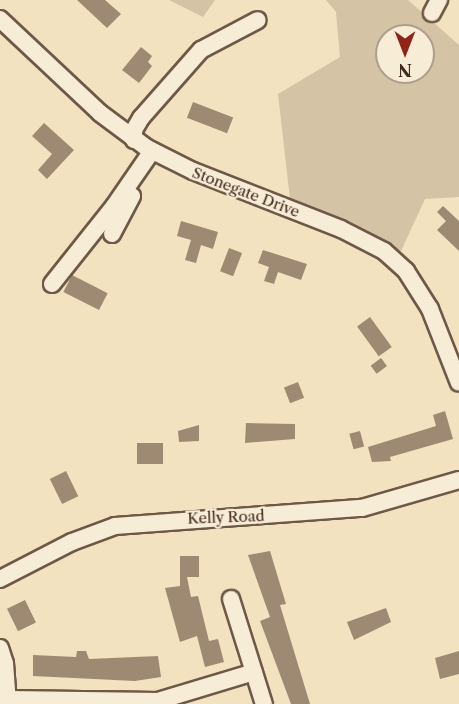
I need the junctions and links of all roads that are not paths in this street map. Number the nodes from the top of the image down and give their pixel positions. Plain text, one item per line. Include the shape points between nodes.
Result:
1 (0, 19) edge
2 (258, 20) dead end
3 (134, 140) junction
4 (154, 152) junction
5 (112, 234) dead end
6 (52, 284) dead end
7 (459, 383) edge
8 (459, 480) edge
9 (0, 579) edge
10 (231, 599) dead end
11 (0, 648) edge
12 (254, 672) junction
13 (8, 701) edge
14 (264, 704) edge

1 - 3 street, Stonegate Drive via 100,114
2 - 3 street via 201,50 141,118 134,130
3 - 4 street, Stonegate Drive
4 - 5 street
4 - 6 street
4 - 7 street, Stonegate Drive via 341,229 384,251 406,271 430,309
8 - 9 street, Kelly Road via 362,508 115,526 72,542
10 - 12 street
11 - 13 street
12 - 13 street via 158,702
12 - 14 street

